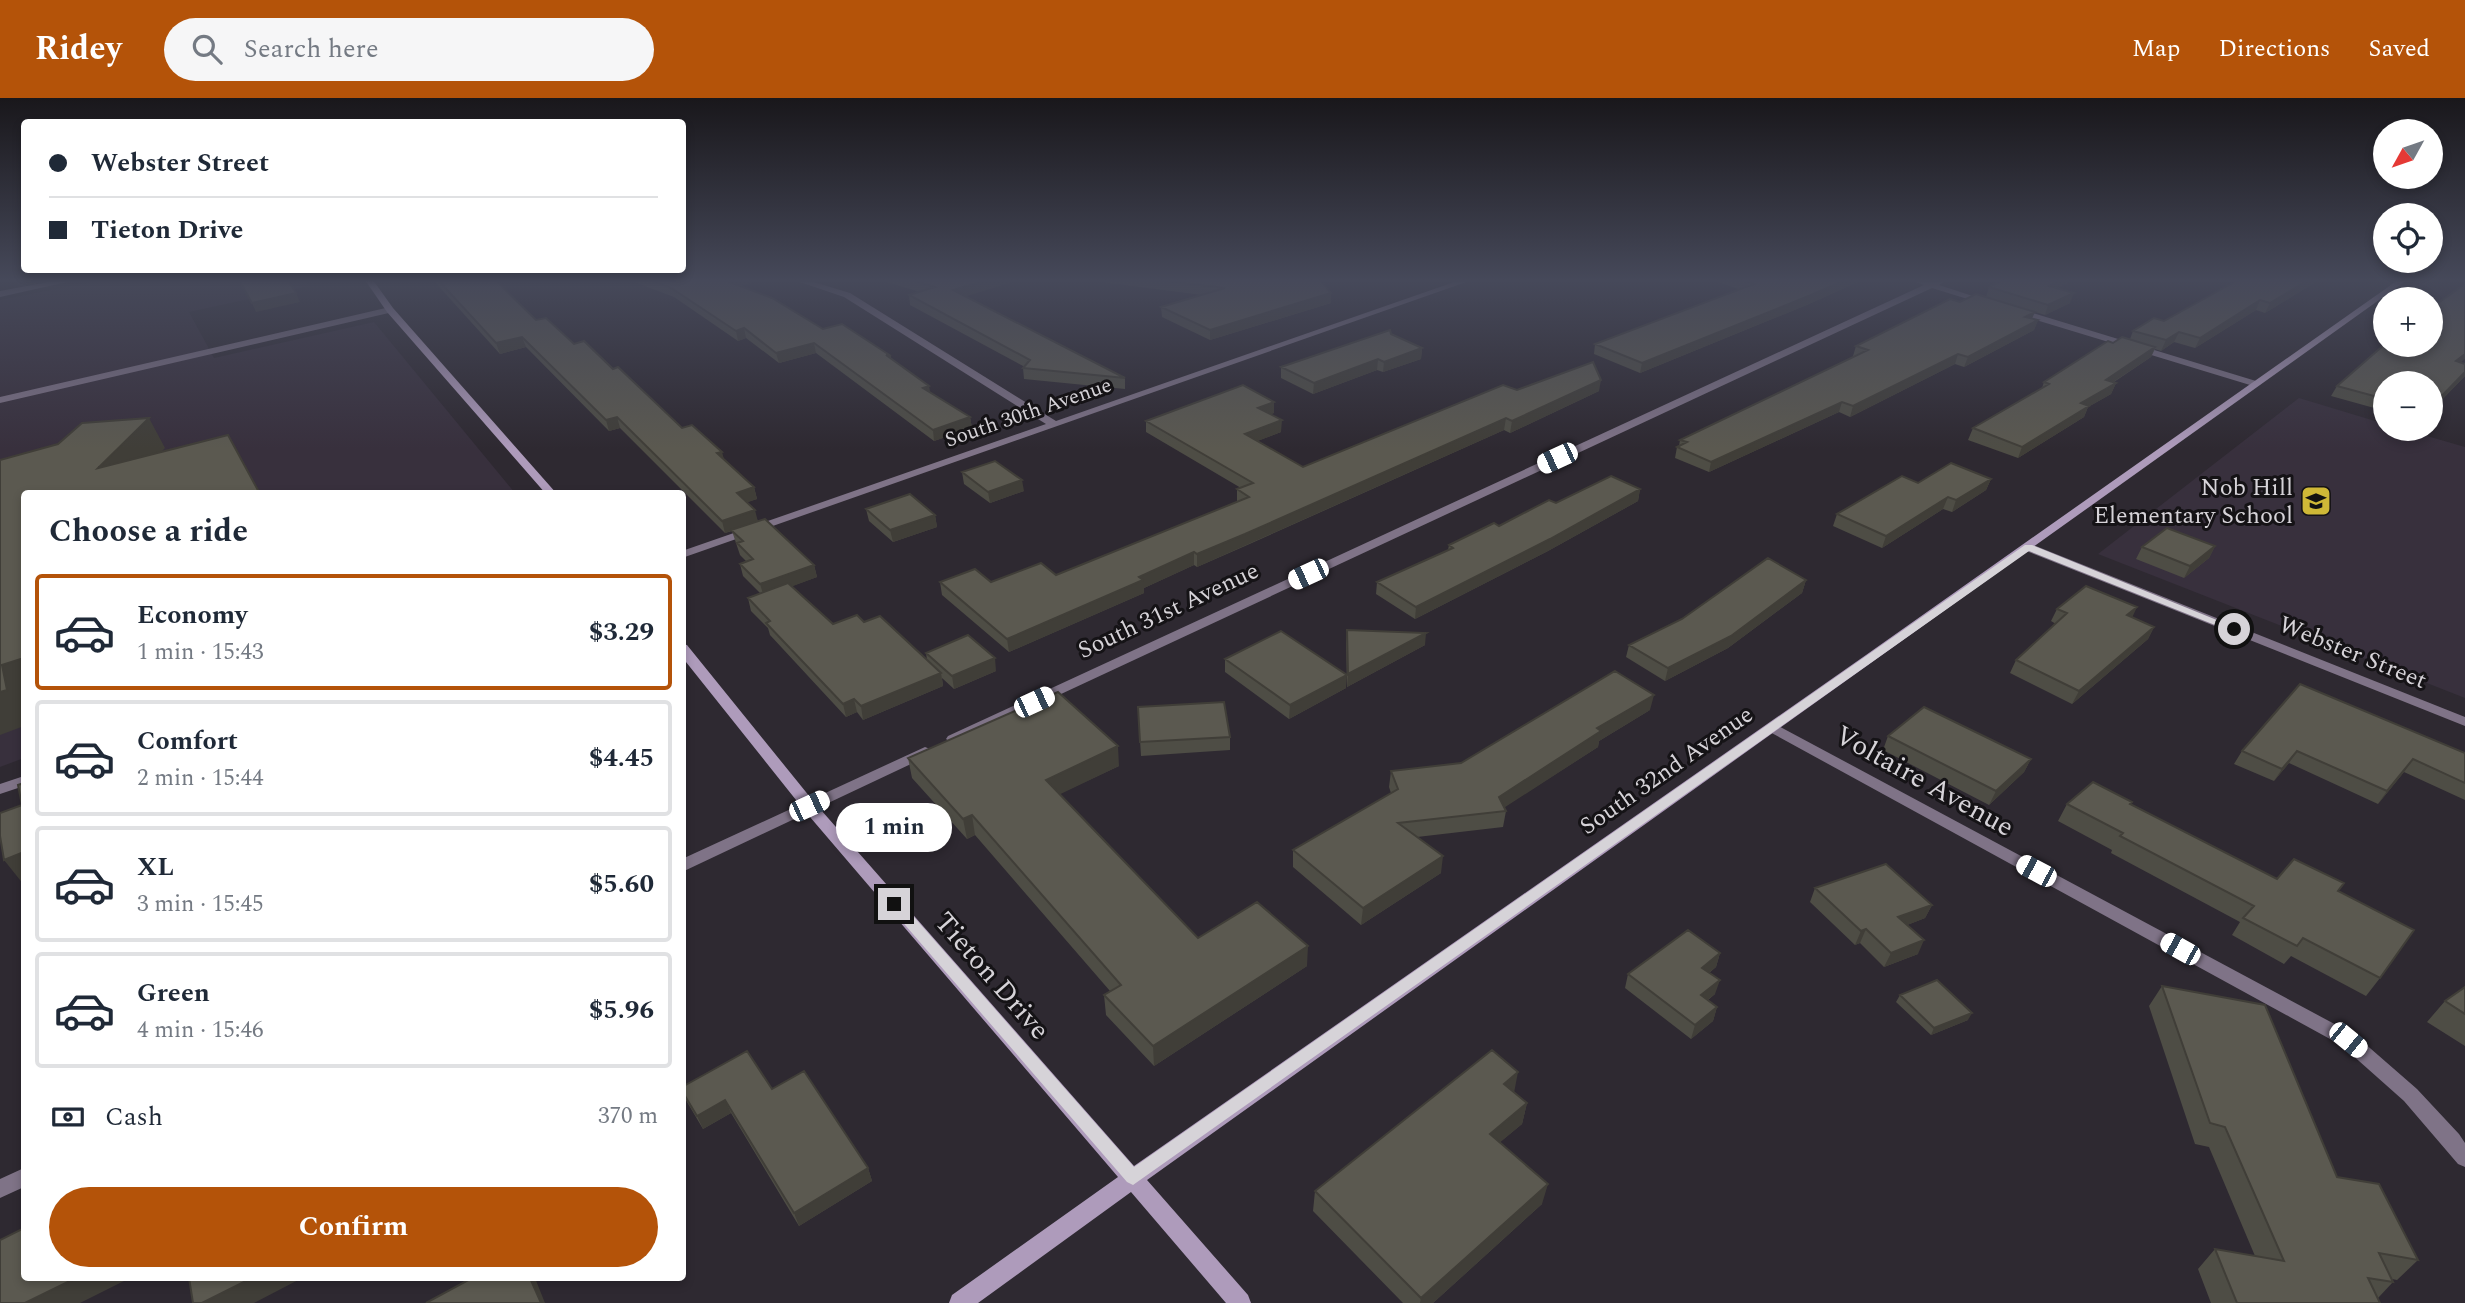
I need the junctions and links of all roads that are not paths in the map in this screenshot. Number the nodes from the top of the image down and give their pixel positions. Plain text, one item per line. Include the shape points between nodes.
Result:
1 (276, 336) edge
2 (413, 336) edge
3 (913, 336) edge
4 (1308, 336) edge
5 (1822, 336) edge
6 (2099, 336) edge
7 (2321, 336) edge
8 (2253, 383) junction
9 (0, 400) edge
10 (1055, 425) junction
11 (548, 490) edge
12 (2028, 547) junction
13 (686, 554) edge
14 (686, 653) edge
15 (2465, 722) edge
16 (1773, 727) junction
17 (21, 782) edge
18 (0, 789) edge
19 (809, 806) junction
20 (686, 864) edge
21 (2465, 1158) edge
22 (1133, 1177) junction
23 (21, 1178) edge
24 (0, 1189) edge
25 (960, 1303) edge
26 (1240, 1303) edge

1 - 9 street
2 - 11 street
3 - 10 street
4 - 10 street, South 30th Avenue
5 - 19 street, South 31st Avenue
6 - 8 street
7 - 8 street, South 32nd Avenue
8 - 12 street, South 32nd Avenue
10 - 13 street, South 30th Avenue
12 - 15 street, Webster Street
12 - 16 street, South 32nd Avenue
14 - 19 street, Tieton Drive
16 - 21 street, Voltaire Avenue via 2348,1040 2436,1119
16 - 22 street, South 32nd Avenue
17 - 18 street
19 - 20 street, South 31st Avenue
19 - 22 street, Tieton Drive
22 - 25 street, South 32nd Avenue
22 - 26 street, Tieton Drive
23 - 24 street

